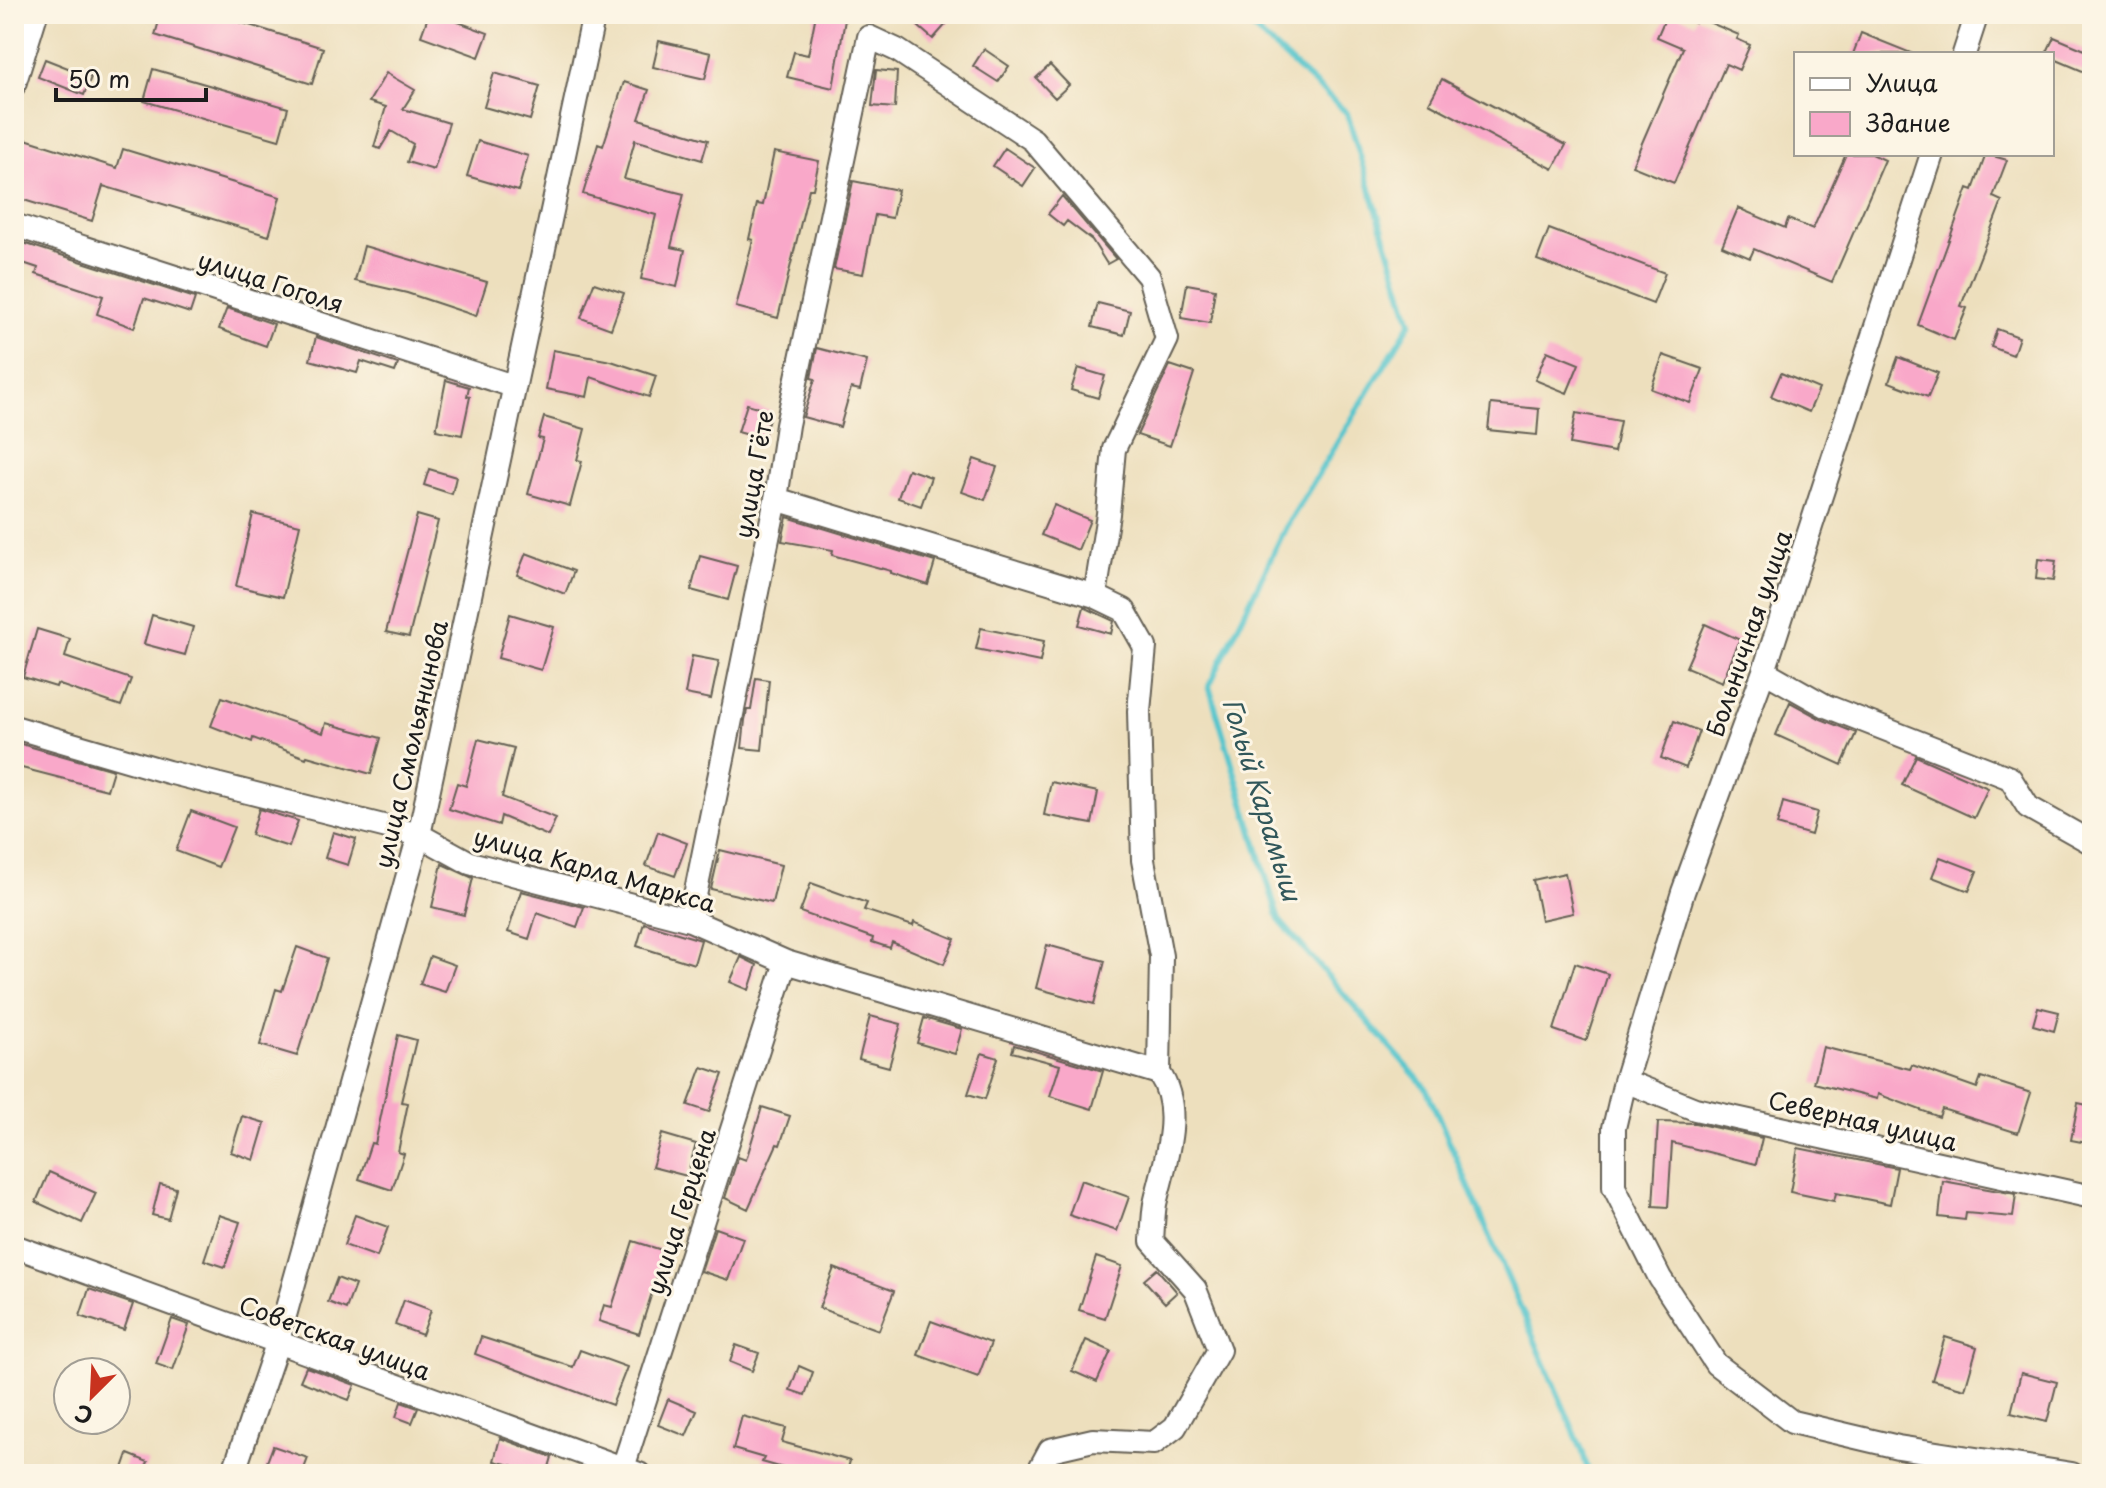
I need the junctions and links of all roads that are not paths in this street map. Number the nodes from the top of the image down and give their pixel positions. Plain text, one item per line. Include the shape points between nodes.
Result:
1 (36, 14) edge
2 (594, 14) edge
3 (1977, 14) edge
4 (1965, 52) edge
5 (14, 85) edge
6 (1931, 156) edge
7 (14, 225) edge
8 (513, 386) junction
9 (776, 499) junction
10 (1095, 596) junction
11 (1764, 671) junction
12 (14, 727) edge
13 (419, 835) junction
14 (2092, 843) edge
15 (690, 920) junction
16 (786, 962) junction
17 (1159, 1073) junction
18 (1625, 1081) junction
19 (2092, 1197) edge
20 (14, 1246) edge
21 (277, 1344) junction
22 (628, 1472) edge
23 (233, 1474) edge
24 (1037, 1474) edge
25 (2072, 1474) edge

1 - 5 street
2 - 8 street, улица Смольянинова
3 - 4 street
6 - 11 street, Больничная улица
7 - 8 street, улица Гоголя
8 - 13 street, улица Смольянинова
9 - 10 street
9 - 10 street, улица Гёте via 869,37 1033,140 1149,277 1167,339 1114,449
9 - 15 street, улица Гёте
10 - 17 street via 1124,610 1145,647 1139,711 1143,860 1161,956
11 - 14 street via 1826,706 2010,778 2028,807
11 - 18 street, Больничная улица via 1683,892
12 - 13 street, улица Карла Маркса
13 - 15 street, улица Карла Маркса via 470,863
13 - 21 street, улица Смольянинова
15 - 16 street, улица Карла Маркса
16 - 17 street, улица Карла Маркса
16 - 22 street, улица Герцена
17 - 24 street via 1169,1087 1172,1137 1154,1209 1152,1241 1195,1289 1219,1350 1175,1427 1154,1443 1093,1440 1050,1450
18 - 19 street, Северная улица via 1695,1109
18 - 25 street, Больничная улица via 1614,1128 1614,1187 1660,1278 1716,1364 1792,1422 1898,1447
20 - 21 street, Советская улица
21 - 22 street, Советская улица
21 - 23 street, улица Смольянинова

